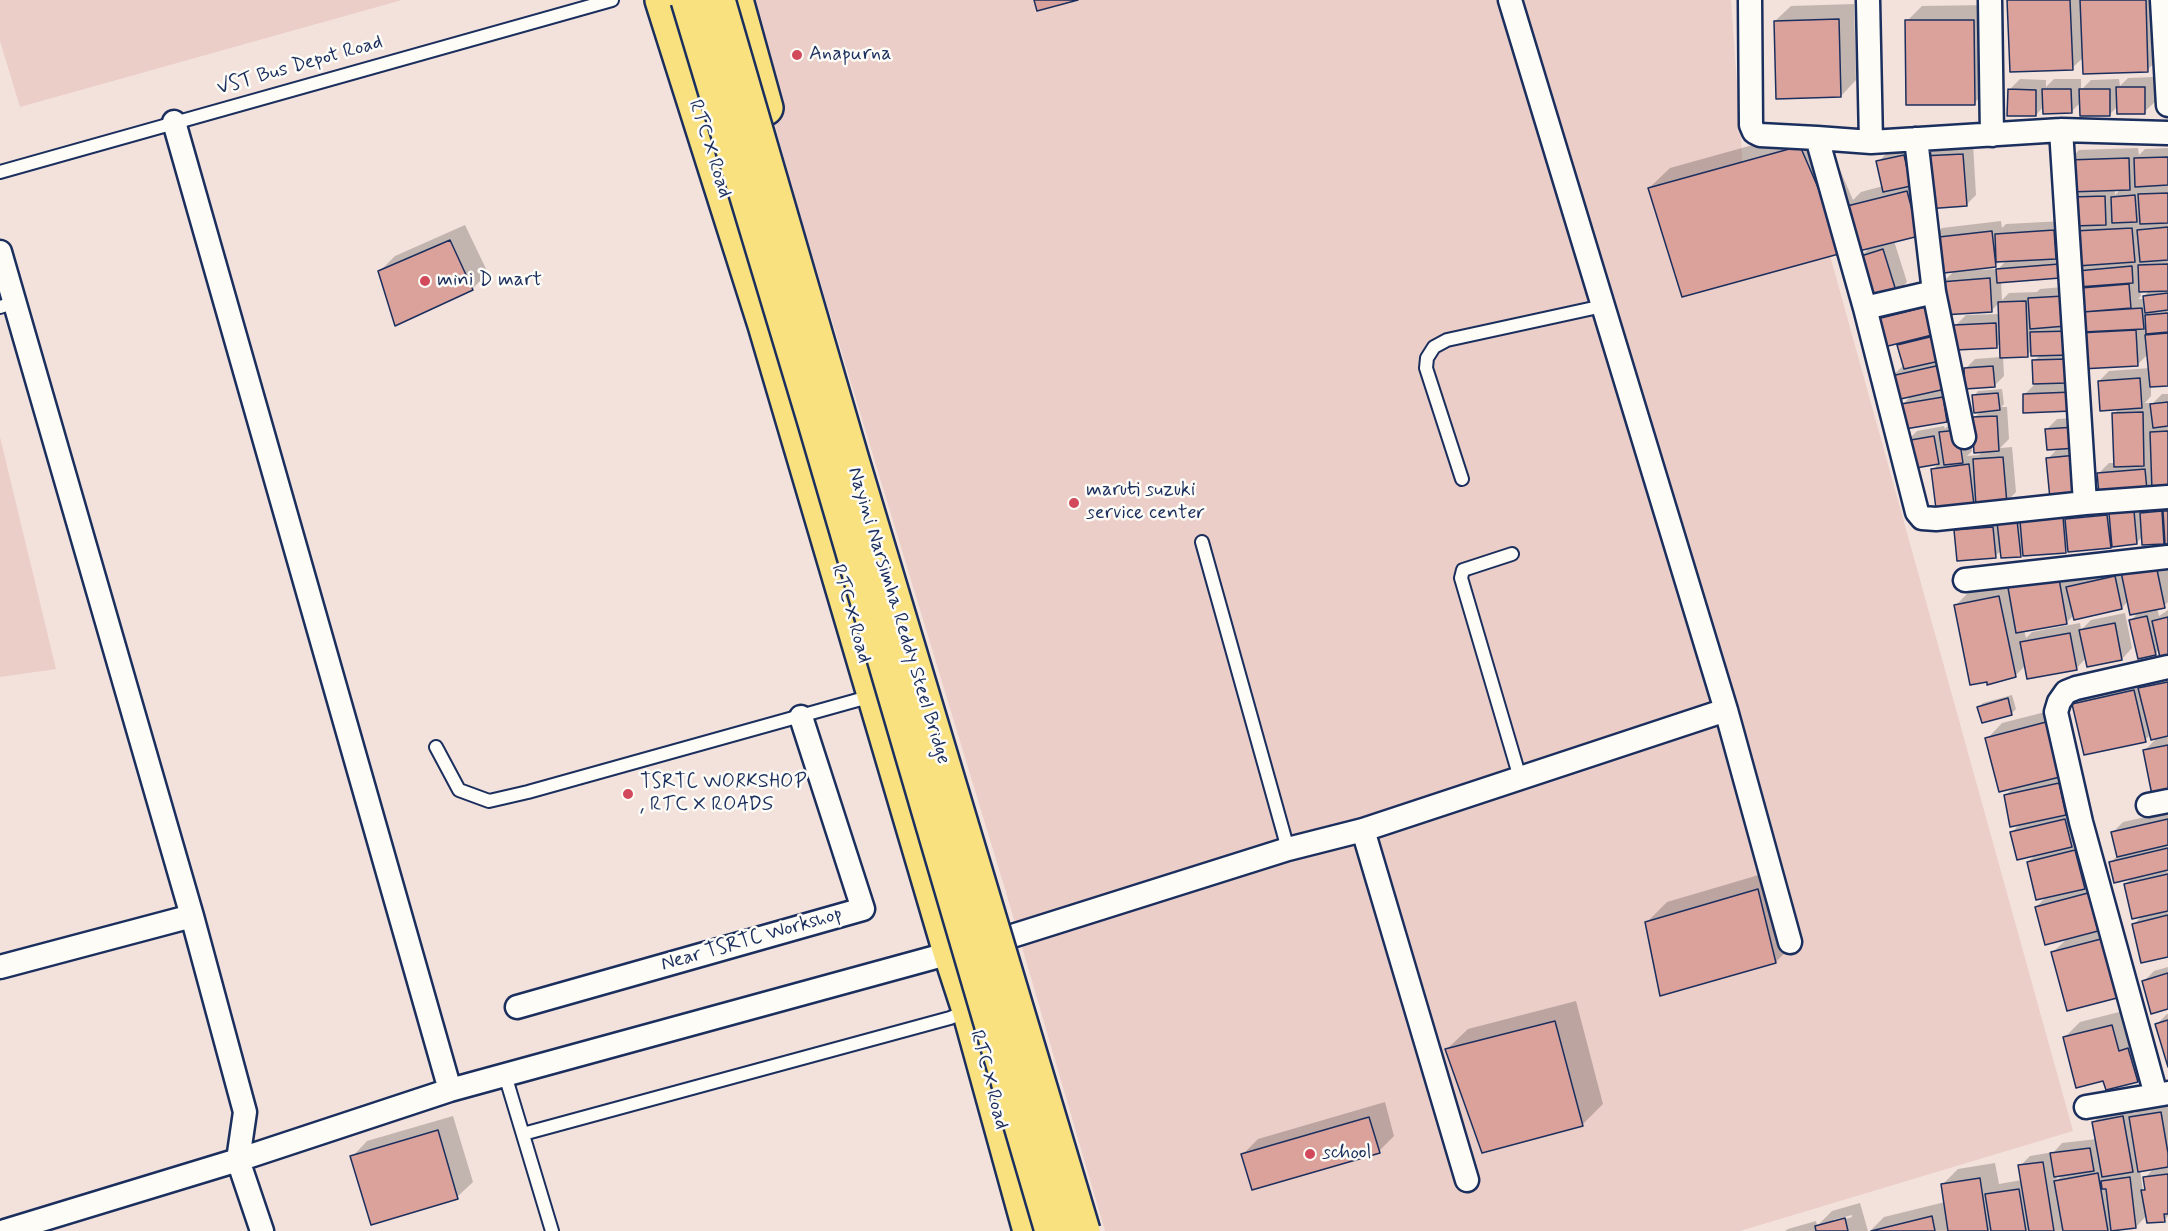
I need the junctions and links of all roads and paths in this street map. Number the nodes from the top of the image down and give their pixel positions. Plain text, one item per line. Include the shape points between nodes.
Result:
1 (612, 0) edge
2 (662, 0) edge
3 (688, 0) edge
4 (718, 0) edge
5 (736, 0) edge
6 (1510, 0) edge
7 (1750, 0) edge
8 (1868, 0) edge
9 (1990, 0) edge
10 (2162, 0) edge
11 (2168, 105) edge
12 (174, 122) junction
13 (2061, 130) junction
14 (2168, 133) edge
15 (1992, 135) junction
16 (1817, 138) junction
17 (1916, 139) junction
18 (1871, 142) junction
19 (0, 172) edge
20 (0, 252) edge
21 (1934, 292) junction
22 (7, 305) edge
23 (1603, 306) junction
24 (1865, 308) junction
25 (1964, 437) dead end
26 (1462, 479) dead end
27 (2168, 497) edge
28 (2085, 503) junction
29 (1202, 542) dead end
30 (1512, 554) dead end
31 (2168, 556) edge
32 (1965, 580) dead end
33 (2168, 667) edge
34 (873, 696) junction
35 (1726, 710) junction
36 (801, 717) junction
37 (436, 747) dead end
38 (1520, 778) junction
39 (1363, 830) junction
40 (1288, 849) junction
41 (192, 916) junction
42 (1009, 937) junction
43 (1790, 942) dead end
44 (950, 952) junction
45 (0, 967) edge
46 (517, 1007) dead end
47 (969, 1010) junction
48 (505, 1075) junction
49 (450, 1090) junction
50 (2162, 1094) edge
51 (2086, 1107) dead end
52 (523, 1134) junction
53 (238, 1160) junction
54 (1467, 1180) dead end
55 (4, 1231) edge
56 (262, 1231) edge
57 (552, 1231) edge
58 (1030, 1231) edge
59 (1052, 1231) edge
60 (1083, 1231) edge
61 (1097, 1231) edge

1 - 12 lane, VST Bus Depot Road
2 - 34 main road, RTC X Road via 765,325
3 - 59 main road, Nayini Narsimha Reddy Steel Bridge, bridge
4 - 60 main road, Nayini Narsimha Reddy Steel Bridge, bridge
5 - 42 main road via 864,454
6 - 23 street
7 - 16 street via 1750,125 1760,135
8 - 18 street
9 - 15 street
10 - 11 street
12 - 19 lane, VST Bus Depot Road
12 - 49 street
13 - 14 street
13 - 15 street
13 - 28 street
15 - 17 street
16 - 18 street
16 - 24 street
17 - 18 street
17 - 21 street
20 - 22 street
21 - 24 street
21 - 25 street
22 - 41 street
23 - 26 lane via 1447,340 1434,347 1426,368
23 - 35 street
24 - 28 street via 1917,512 1922,518
27 - 28 street
29 - 40 lane
30 - 38 lane via 1462,570 1461,578
31 - 32 street
33 - 50 street via 2066,692 2056,712 2081,822
34 - 36 lane
34 - 44 main road, RTC X Road
35 - 38 street
35 - 43 street
36 - 37 lane via 489,801 459,790
36 - 46 street, Near TSRTC Workshop via 863,909
38 - 39 street
39 - 40 street
39 - 54 street
40 - 42 street
41 - 45 street
41 - 53 street via 245,1112
42 - 44 street
42 - 61 main road
44 - 47 main road, RTC X Road
44 - 48 street
47 - 52 lane
47 - 58 main road, RTC X Road
48 - 49 street
48 - 52 lane
49 - 53 street
50 - 51 street
52 - 57 lane
53 - 55 street
53 - 56 street

